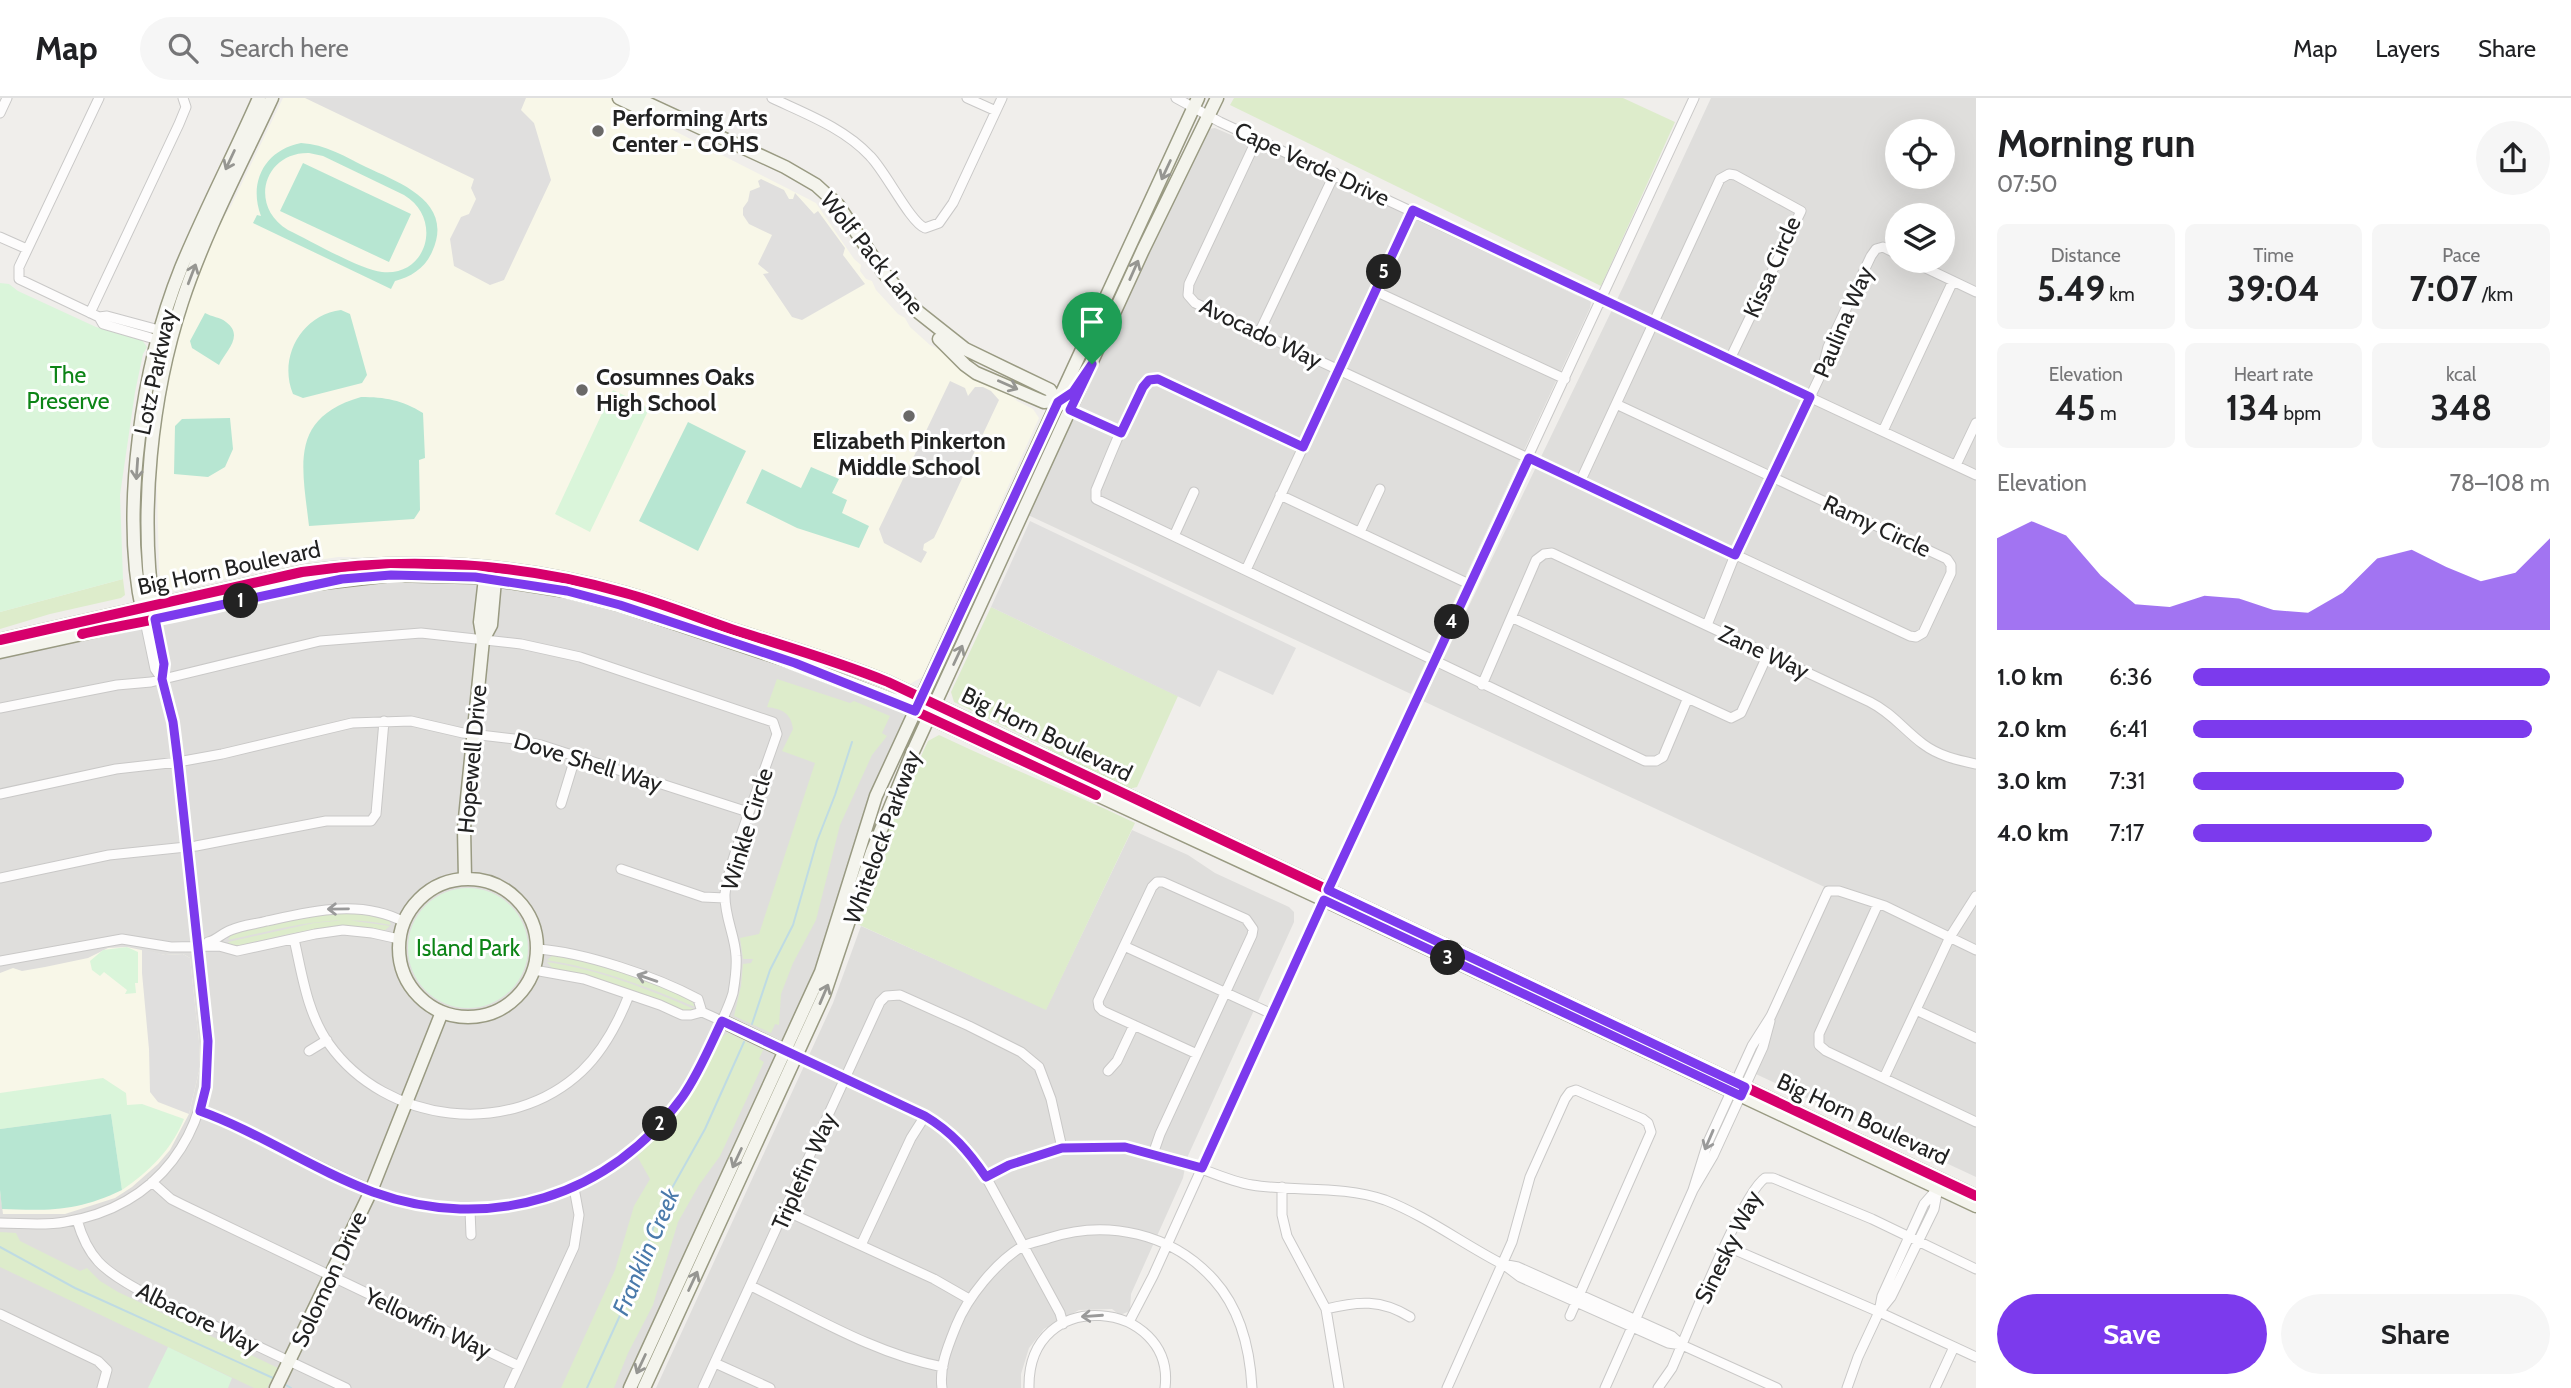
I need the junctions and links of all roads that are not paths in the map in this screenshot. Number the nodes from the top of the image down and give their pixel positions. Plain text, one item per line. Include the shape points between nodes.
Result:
1 (7, 98) edge
2 (99, 98) edge
3 (183, 98) edge
4 (259, 98) edge
5 (272, 98) edge
6 (619, 98) edge
7 (636, 98) edge
8 (772, 98) edge
9 (967, 98) edge
10 (1002, 98) edge
11 (1176, 98) edge
12 (1217, 98) edge
13 (1694, 98) edge
14 (789, 102) edge
15 (1196, 103) edge
16 (996, 111) junction
17 (0, 113) edge
18 (1208, 115) junction
19 (1257, 139) junction
20 (1335, 173) junction
21 (1413, 210) junction
22 (0, 237) edge
23 (1885, 248) edge
24 (27, 250) junction
25 (1936, 273) edge
26 (1952, 281) junction
27 (1375, 291) junction
28 (1976, 292) edge
29 (1602, 298) junction
30 (95, 315) junction
31 (1654, 323) junction
32 (1259, 333) junction
33 (159, 335) junction
34 (1730, 359) junction
35 (1092, 364) junction
36 (1338, 370) junction
37 (1565, 379) junction
38 (1810, 397) junction
39 (1058, 402) junction
40 (1616, 404) junction
41 (1070, 410) junction
42 (1976, 423) edge
43 (1883, 431) junction
44 (1121, 433) junction
45 (1303, 447) junction
46 (1529, 458) junction
47 (1956, 466) junction
48 (1976, 475) edge
49 (1772, 477) junction
50 (1580, 482) junction
51 (1380, 489) dead end
52 (1194, 492) dead end
53 (1280, 495) junction
54 (1029, 500) junction
55 (1360, 532) junction
56 (1174, 536) junction
57 (1735, 555) junction
58 (1246, 570) junction
59 (490, 579) junction
60 (1469, 584) junction
61 (149, 614) junction
62 (1513, 618) junction
63 (1707, 625) junction
64 (0, 640) edge
65 (483, 640) junction
66 (0, 652) edge
67 (1769, 654) junction
68 (1434, 660) junction
69 (162, 679) junction
70 (1482, 685) junction
71 (921, 697) junction
72 (1687, 700) junction
73 (935, 704) junction
74 (0, 708) edge
75 (915, 711) junction
76 (929, 717) junction
77 (384, 721) junction
78 (474, 734) junction
79 (576, 755) junction
80 (178, 762) junction
81 (1976, 764) edge
82 (0, 794) edge
83 (561, 804) dead end
84 (748, 812) junction
85 (187, 847) junction
86 (621, 869) dead end
87 (0, 878) edge
88 (465, 879) junction
89 (1326, 895) junction
90 (1976, 896) edge
91 (725, 898) junction
92 (1878, 904) junction
93 (404, 922) junction
94 (1950, 937) junction
95 (294, 939) junction
96 (399, 939) junction
97 (200, 945) junction
98 (1124, 946) junction
99 (537, 949) junction
100 (1976, 950) edge
101 (0, 961) edge
102 (534, 970) junction
103 (1225, 992) junction
104 (629, 995) junction
105 (1916, 1010) junction
106 (442, 1012) junction
107 (702, 1012) junction
108 (1272, 1014) junction
109 (722, 1021) junction
110 (1134, 1025) junction
111 (1976, 1038) edge
112 (327, 1040) junction
113 (309, 1051) dead end
114 (791, 1054) junction
115 (1197, 1054) junction
116 (1108, 1071) dead end
117 (845, 1077) junction
118 (1884, 1079) junction
119 (1738, 1089) junction
120 (406, 1104) junction
121 (200, 1111) junction
122 (925, 1116) junction
123 (1976, 1122) edge
124 (1062, 1148) junction
125 (1153, 1154) junction
126 (1202, 1168) junction
127 (986, 1177) junction
128 (152, 1182) junction
129 (574, 1188) junction
130 (1282, 1188) junction
131 (1938, 1188) junction
132 (371, 1191) junction
133 (1976, 1196) edge
134 (1976, 1206) edge
135 (470, 1210) junction
136 (786, 1211) junction
137 (77, 1220) junction
138 (0, 1223) edge
139 (471, 1235) dead end
140 (1913, 1239) junction
141 (1167, 1244) junction
142 (861, 1245) junction
143 (1024, 1246) junction
144 (1726, 1246) junction
145 (1502, 1264) junction
146 (1976, 1269) edge
147 (330, 1276) junction
148 (751, 1286) junction
149 (1578, 1298) junction
150 (969, 1299) junction
151 (1326, 1309) junction
152 (1879, 1312) junction
153 (0, 1314) edge
154 (1570, 1316) dead end
155 (1410, 1317) dead end
156 (1129, 1322) junction
157 (1634, 1323) junction
158 (1063, 1324) junction
159 (1682, 1345) junction
160 (1954, 1347) junction
161 (1976, 1357) edge
162 (289, 1362) junction
163 (715, 1363) junction
164 (519, 1366) junction
165 (943, 1367) junction
166 (1752, 1376) junction
167 (102, 1388) edge
168 (276, 1388) edge
169 (346, 1388) edge
170 (509, 1388) edge
171 (630, 1388) edge
172 (644, 1388) edge
173 (703, 1388) edge
174 (770, 1388) edge
175 (942, 1388) edge
176 (1028, 1388) edge
177 (1165, 1388) edge
178 (1252, 1388) edge
179 (1339, 1388) edge
180 (1447, 1388) edge
181 (1605, 1388) edge
182 (1658, 1388) edge
183 (1746, 1388) edge
184 (1777, 1388) edge
185 (1847, 1388) edge
186 (1935, 1388) edge

1 - 17 street
2 - 24 street
3 - 30 street via 186,107
4 -> 33 main road, Lotz Parkway via 180,270
61 -> 5 main road, Lotz Parkway via 150,449 164,366 192,274
6 -> 39 main road, Wolf Pack Lane via 803,185 831,210 895,298 965,365 1041,400
7 - 39 main road, Wolf Pack Lane via 816,185 838,205 883,272 927,320 974,354 1046,388
8 - 14 street
9 - 16 street
10 - 16 street
11 - 15 street, Cape Verde Drive
12 - 18 main road, Whitelock Parkway
13 - 29 street
14 - 16 street via 870,155 914,221 925,229 948,212
15 - 18 street, Cape Verde Drive
15 -> 39 main road, Whitelock Parkway
18 - 19 street, Cape Verde Drive
35 -> 18 main road, Whitelock Parkway
19 - 20 street, Cape Verde Drive
19 - 32 street, Avocado Way via 1189,284 1188,295 1195,303
20 - 21 street, Cape Verde Drive
20 - 32 street
21 - 27 street
21 - 29 street, Cape Verde Drive
22 - 24 street
23 - 38 street, Paulina Way via 1876,248 1828,347
24 - 30 street via 19,279
25 - 26 street
26 - 28 street
26 - 43 street
27 - 36 street
27 - 37 street
29 - 31 street, Cape Verde Drive
29 - 37 street
30 - 33 street
31 - 34 street, Cape Verde Drive
31 - 34 street, Kissa Circle via 1720,179 1735,174 1801,211
31 - 40 street
32 - 36 street, Avocado Way
33 -> 61 main road, Lotz Parkway via 146,394 136,494 135,530
34 - 38 street, Cape Verde Drive
35 - 39 main road via 1073,392
35 - 41 main road, Whitelock Parkway
36 - 45 street
36 - 46 street, Avocado Way
37 - 46 street
38 - 43 street, Cape Verde Drive
38 - 49 street, Paulina Way
39 - 54 main road via 1059,419
39 - 71 main road, Whitelock Parkway
40 - 49 street
40 - 50 street
41 - 44 street
41 - 54 main road, Whitelock Parkway
42 - 47 street
43 - 47 street, Cape Verde Drive
44 - 45 street via 1143,387 1158,379
44 - 56 street via 1096,499
45 - 53 street
46 - 50 street, Avocado Way
46 - 60 street
47 - 48 street, Cape Verde Drive
49 - 57 street, Paulina Way
49 - 57 street, Ramy Circle via 1947,559 1951,573 1923,633 1910,636
50 - 57 street, Avocado Way
51 - 55 street
52 - 56 street
53 - 55 street
53 - 58 street
73 -> 54 main road, Whitelock Parkway
55 - 60 street
56 - 58 street
57 - 63 street, Paulina Way
58 - 68 street
59 - 61 main road, Big Horn Boulevard via 411,575 342,579
59 - 65 main road, Hopewell Drive via 491,625
59 - 75 main road, Big Horn Boulevard via 620,605 795,663
60 - 68 street
61 - 64 main road, Big Horn Boulevard
61 - 66 main road, Big Horn Boulevard
61 - 69 street via 155,668
61 - 71 main road, Big Horn Boulevard via 302,572 341,566 473,565 626,593 858,670
62 - 63 street, Zane Way via 1536,560 1556,554
62 - 70 street
62 - 72 street
63 - 67 street, Zane Way
65 - 69 street, Winkle Circle via 405,633 339,638
65 - 78 main road, Hopewell Drive
65 - 84 street, Winkle Circle via 580,657 774,722 777,734
67 - 72 street via 1739,716 1729,717
67 - 81 street, Zane Way via 1879,706 1939,753
68 - 70 street
68 - 89 street
69 - 74 street, Winkle Circle
69 - 80 street
70 - 72 street via 1649,762 1665,753
71 - 73 main road, Big Horn Boulevard
71 - 75 main road, Whitelock Parkway
73 - 76 main road, Whitelock Parkway
73 - 89 main road, Big Horn Boulevard
75 - 76 main road, Big Horn Boulevard
75 - 114 main road, Whitelock Parkway via 876,796
76 - 89 main road, Big Horn Boulevard
114 -> 76 main road, Whitelock Parkway via 824,995 872,852
77 - 78 street, Dove Shell Way via 411,721
77 - 80 street, Dove Shell Way via 352,723
77 - 85 street via 376,814 371,821 326,821
78 - 79 street, Dove Shell Way
78 - 88 main road, Hopewell Drive via 464,828
79 - 83 street
79 - 84 street, Dove Shell Way
80 - 82 street, Dove Shell Way via 116,769
80 - 85 street
84 - 91 street, Winkle Circle
85 - 87 street via 109,855
85 - 97 street
86 - 91 street via 704,897
88 - 93 main road via 431,890
88 - 99 main road via 492,884 517,901 532,922
89 - 108 street
89 - 119 main road, Big Horn Boulevard
90 - 94 street
91 - 109 street, Winkle Circle via 736,962 732,995
92 - 94 street
92 - 118 street via 1819,1034 1819,1045
92 - 119 street via 1839,891 1824,894 1771,1016 1763,1047
93 - 96 main road
93 -> 97 street via 390,914 326,909 231,930
94 - 100 street
94 - 105 street
95 - 96 street via 343,930
95 - 97 street via 237,951
95 - 112 street via 306,992
96 - 106 main road via 401,969 407,982 427,1004
97 - 101 street via 172,947 122,939
97 - 121 street via 208,1066
98 - 103 street
98 - 103 street via 1152,887 1163,881 1251,923 1252,935
98 - 110 street via 1098,1001 1103,1011
99 - 102 main road
107 -> 99 street via 698,999 678,989 591,959
102 - 104 street via 584,979
102 - 106 main road via 522,991 497,1011 470,1017
103 - 108 street
103 - 115 street
104 - 107 street via 681,1014
104 - 120 street via 608,1040 582,1071 522,1107 456,1115
105 - 111 street
105 - 118 street
106 - 120 main road, Solomon Drive
107 - 109 street
108 - 126 street
109 - 114 main road
109 - 129 street, Winkle Circle via 698,1071 669,1114 629,1154
110 - 115 street
110 - 116 street
112 - 113 street
112 - 120 street via 356,1072
114 - 117 street
114 -> 171 main road, Whitelock Parkway
172 -> 114 main road, Whitelock Parkway
115 - 125 street
117 - 122 street
117 - 124 street, Triplefin Way via 880,1002 886,996 900,995 1021,1052 1039,1067
117 - 136 street, Triplefin Way
118 - 123 street
119 - 131 main road, Big Horn Boulevard
119 - 133 main road, Big Horn Boulevard
119 - 157 street via 1713,1156 1693,1190
120 - 132 main road, Solomon Drive
121 - 128 street via 184,1145
121 - 132 street, Winkle Circle
122 - 127 street via 967,1149
122 - 142 street
124 - 125 street via 1125,1147
124 - 127 street
125 - 126 street
126 - 130 street via 1242,1183
126 - 141 street
127 - 143 street
128 - 137 street via 117,1207
128 - 147 street, Yellowfin Way via 183,1206
129 - 135 street, Winkle Circle via 517,1205
129 - 164 street via 579,1215 574,1247
130 - 145 street via 1353,1192 1382,1199
130 - 151 street via 1287,1236
131 - 134 main road, Big Horn Boulevard
131 - 140 street via 1927,1200
132 - 135 street, Winkle Circle via 417,1205
132 - 147 main road, Solomon Drive
135 - 139 street
136 - 142 street
136 - 148 street, Triplefin Way
137 - 138 street
137 - 162 street, Albacore Way via 94,1259 111,1275
140 - 144 street, Sinesky Way via 1768,1178 1758,1184
140 - 146 street
140 - 152 street via 1882,1296
141 - 143 street via 1130,1231 1096,1229
141 - 156 street
141 - 178 street via 1216,1281 1239,1318 1251,1356
142 - 150 street
143 - 150 street
143 - 158 street
144 - 152 street
144 - 159 street, Sinesky Way
145 - 149 street via 1518,1267
145 - 149 street via 1530,1177 1565,1099 1573,1091 1583,1092 1643,1119 1651,1132
145 - 180 street
147 - 162 main road, Solomon Drive
147 - 164 street, Yellowfin Way
148 - 163 street, Triplefin Way
148 - 165 street via 876,1347
149 - 154 street
149 - 157 street
150 - 165 street
151 - 155 street via 1357,1301 1384,1305
151 - 179 street
152 - 160 street
152 - 185 street
153 - 167 street via 103,1365 107,1376
156 -> 158 street via 1099,1314
156 - 177 street via 1156,1348
157 - 159 street via 1671,1344
157 - 181 street
158 - 176 street via 1046,1337 1035,1354
159 - 166 street
159 - 182 street, Sinesky Way
160 - 161 street
160 - 186 street
162 - 168 main road, Solomon Drive
162 - 169 street, Albacore Way
163 - 173 street, Triplefin Way
163 - 174 street
164 - 170 street
165 - 175 street
166 - 183 street
166 - 184 street

